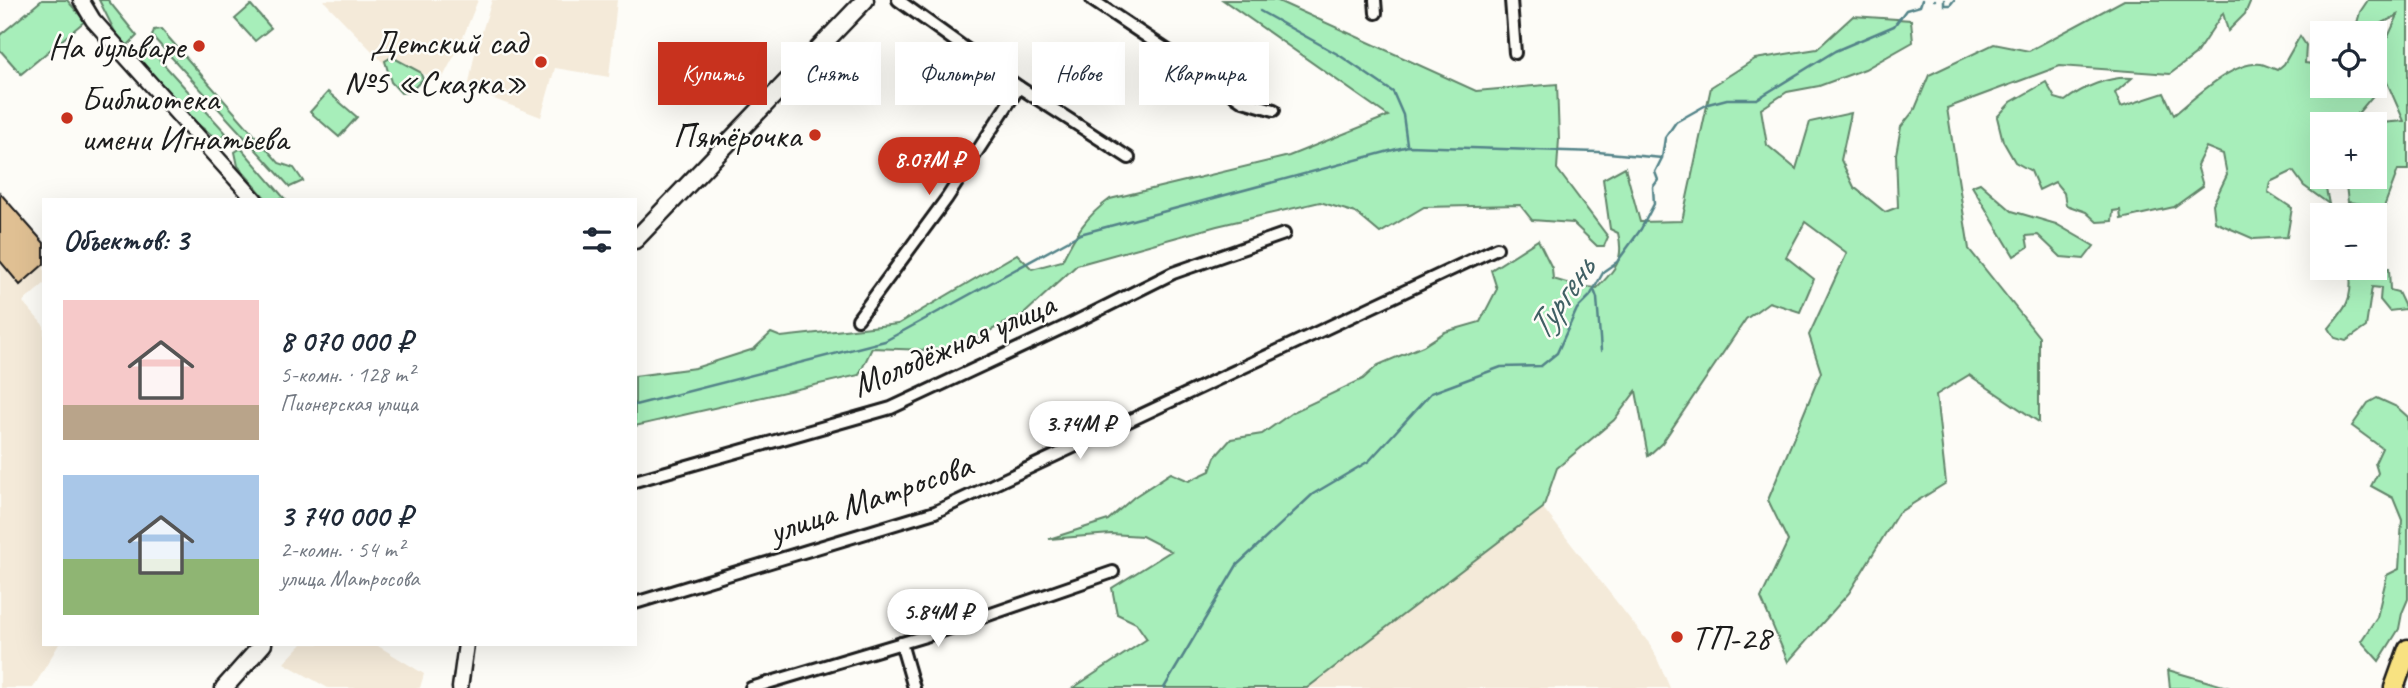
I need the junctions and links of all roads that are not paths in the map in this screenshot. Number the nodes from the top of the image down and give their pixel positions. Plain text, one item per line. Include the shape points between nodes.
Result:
1 (80, 0) edge
2 (865, 0) edge
3 (898, 0) edge
4 (1092, 0) edge
5 (1375, 0) edge
6 (1511, 0) edge
7 (1376, 13) dead end
8 (1515, 52) dead end
9 (1019, 87) junction
10 (1274, 110) dead end
11 (1129, 158) dead end
12 (253, 198) edge
13 (1284, 234) dead end
14 (637, 238) edge
15 (1497, 248) dead end
16 (858, 319) dead end
17 (637, 480) edge
18 (1113, 572) dead end
19 (637, 602) edge
20 (901, 643) junction
21 (261, 646) edge
22 (466, 646) edge
23 (2408, 649) edge
24 (224, 688) edge
25 (460, 688) edge
26 (751, 688) edge
27 (914, 688) edge
28 (2394, 688) edge

1 - 12 street
2 - 14 main road
3 - 9 street
4 - 10 street via 1243,101
5 - 7 street
6 - 8 street
9 - 11 street
9 - 16 street via 947,198
13 - 17 street, Молодёжная улица via 1173,273 891,408
15 - 19 street, улица Матросова via 935,512
18 - 20 street
20 - 26 street
20 - 27 street
21 - 24 main road
22 - 25 street
23 - 28 main road

